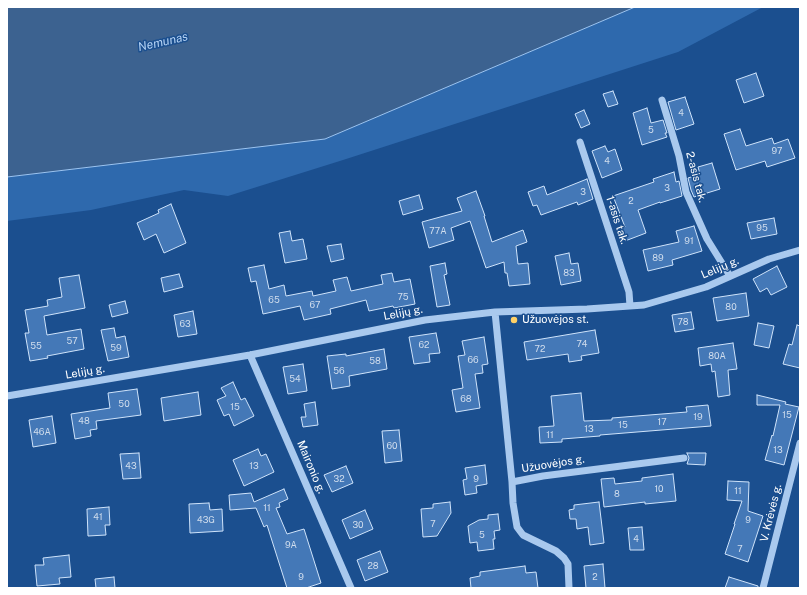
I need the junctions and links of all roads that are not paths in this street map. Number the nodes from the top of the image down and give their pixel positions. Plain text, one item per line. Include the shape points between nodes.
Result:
1 (662, 100) dead end
2 (580, 142) dead end
3 (800, 250) edge
4 (730, 276) junction
5 (630, 306) junction
6 (495, 312) junction
7 (250, 355) junction
8 (7, 396) edge
9 (800, 443) edge
10 (684, 458) dead end
11 (512, 482) junction
12 (351, 588) edge
13 (569, 588) edge
14 (763, 588) edge

1 - 4 street, 2-asis tak. via 679,156 686,192 707,238
2 - 5 street, 1-asis tak. via 629,292
3 - 4 street, Lelijų g. via 768,259
4 - 5 street, Lelijų g. via 706,287 644,305
5 - 6 street, Lelijų g.
6 - 7 street, Lelijų g. via 426,320
6 - 11 street
7 - 8 street, Lelijų g.
7 - 12 street, Maironio g.
9 - 14 street, V. Krėvės g.
10 - 11 street, Užuovėjos g.
11 - 13 street, Užuovėjos g. via 516,527 522,535 556,551 564,558 568,564

